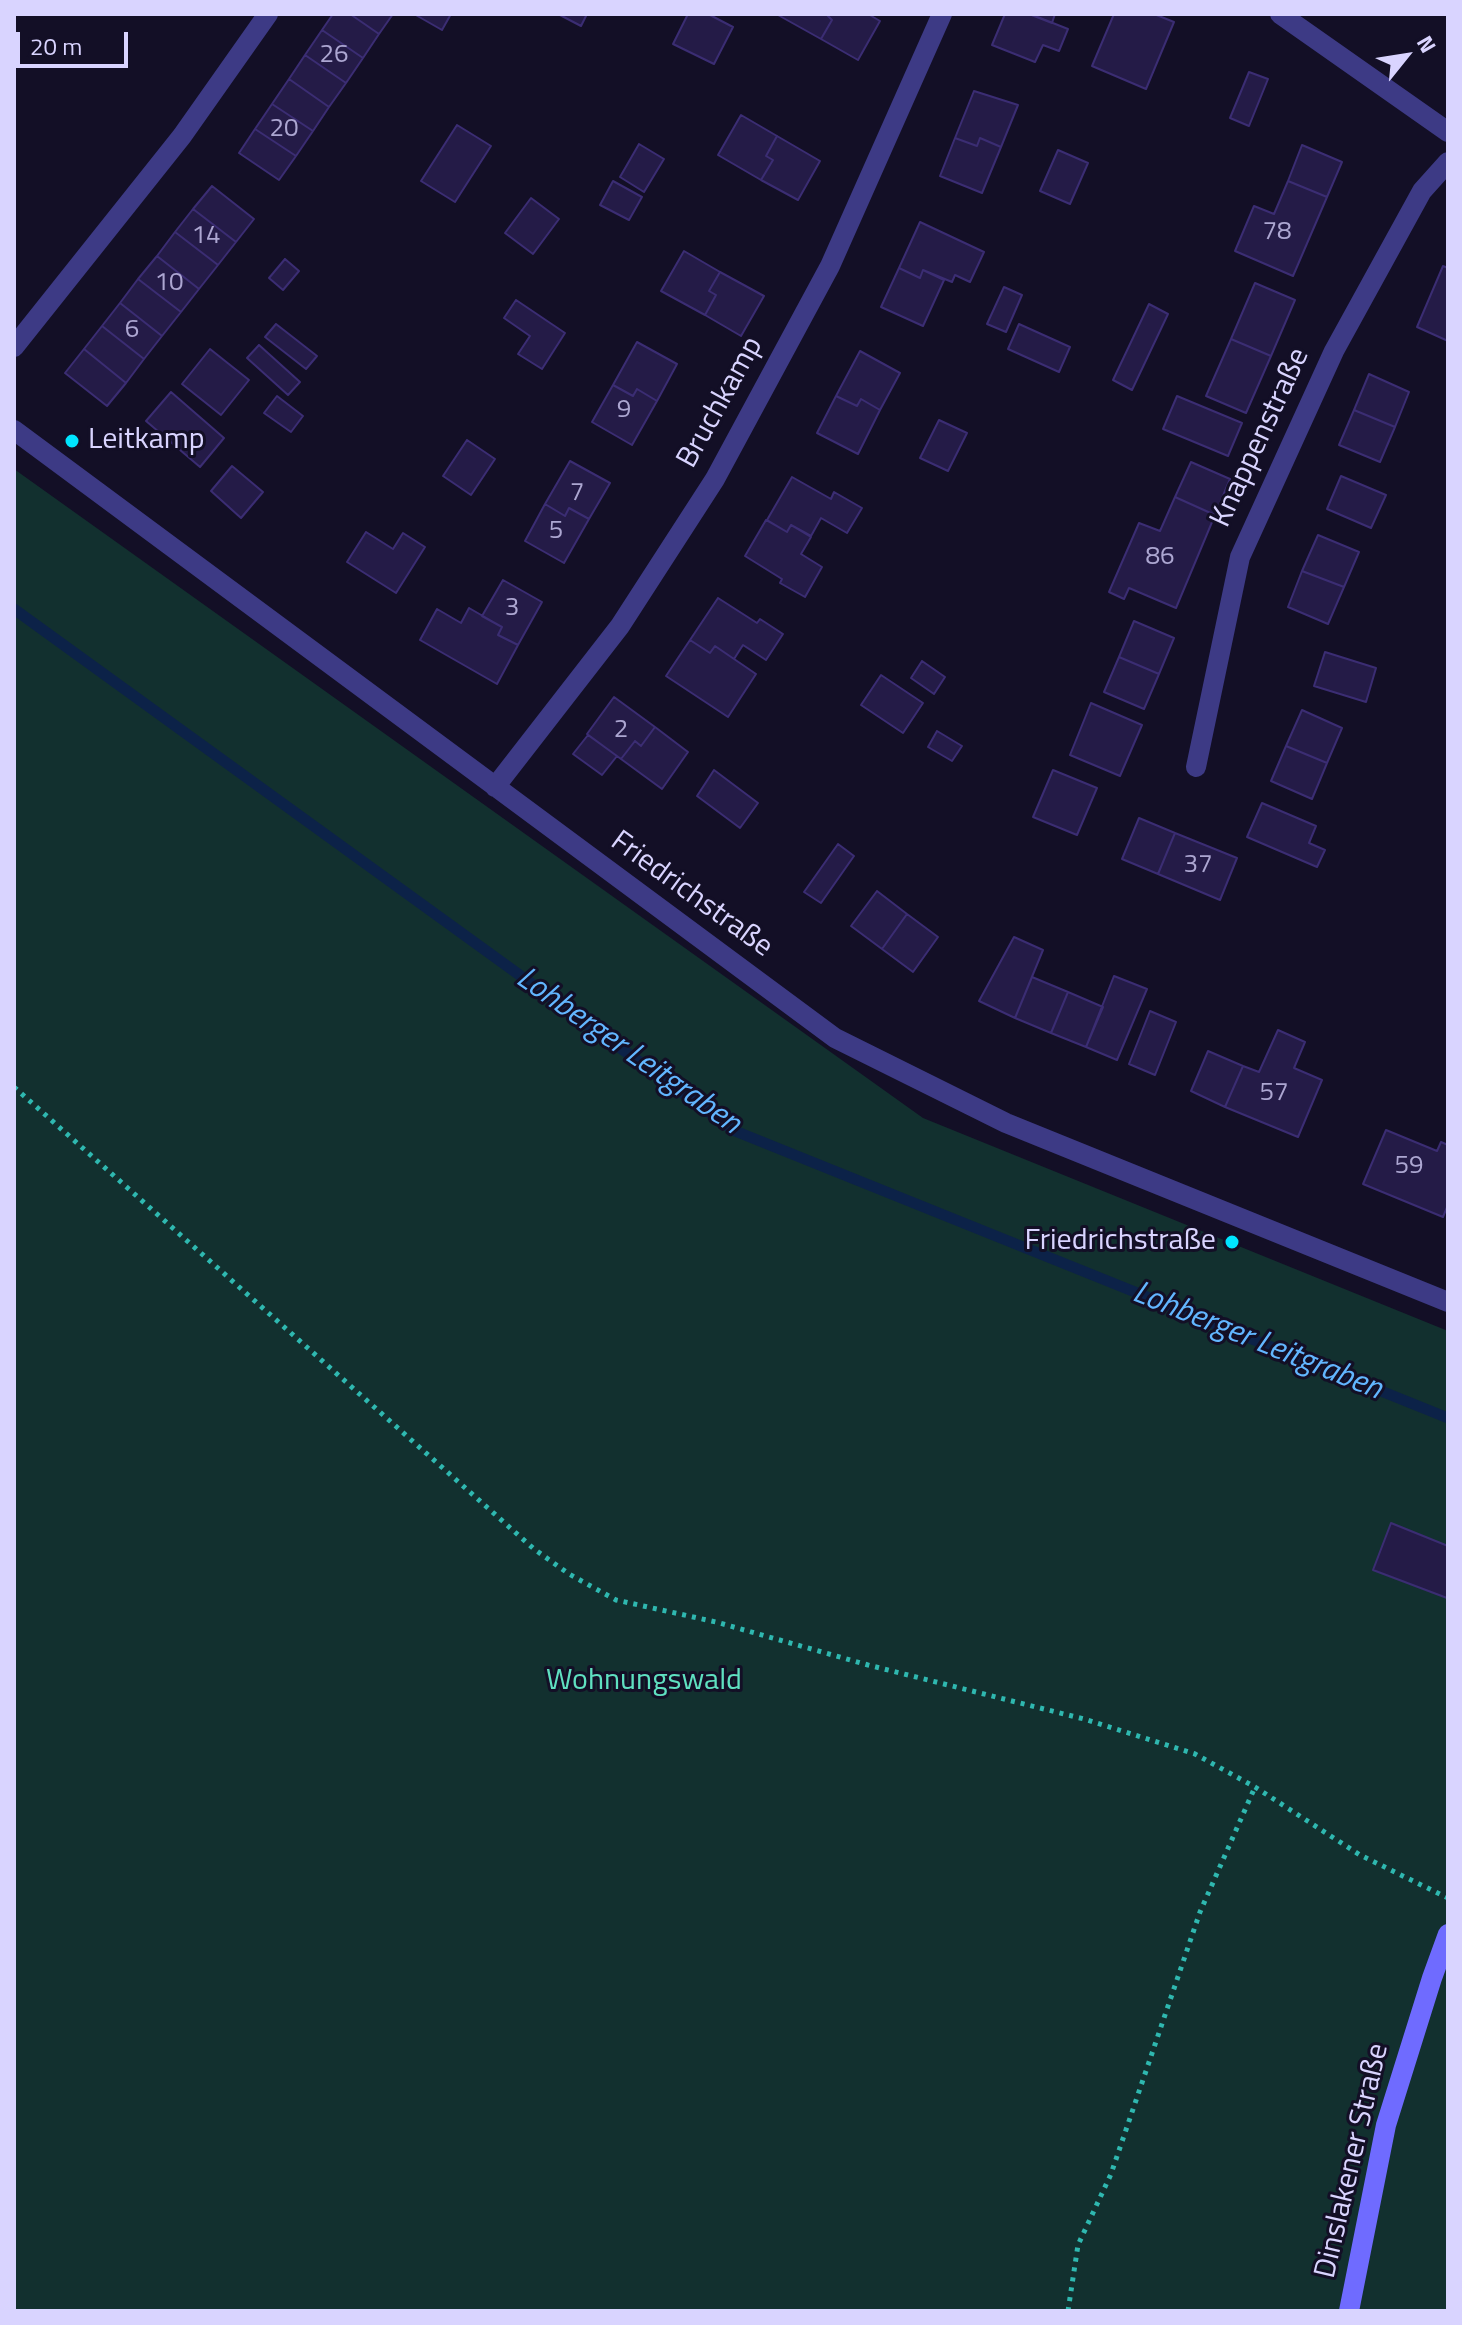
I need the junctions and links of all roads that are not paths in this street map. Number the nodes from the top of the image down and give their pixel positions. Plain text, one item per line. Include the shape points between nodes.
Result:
1 (268, 14) edge
2 (942, 14) edge
3 (1280, 14) edge
4 (1448, 132) edge
5 (1448, 162) edge
6 (14, 347) edge
7 (14, 430) edge
8 (1196, 767) dead end
9 (495, 787) junction
10 (1448, 1302) edge
11 (1448, 1934) edge
12 (1349, 2311) edge

1 - 6 street via 182,136
2 - 9 street, Bruchkamp via 830,266 715,479 620,626
3 - 4 street
5 - 8 street, Knappenstraße via 1422,191 1334,351 1240,557
7 - 9 street, Friedrichstraße
9 - 10 street, Friedrichstraße via 835,1038 1006,1123
11 - 12 main road, Dinslakener Straße via 1386,2125

